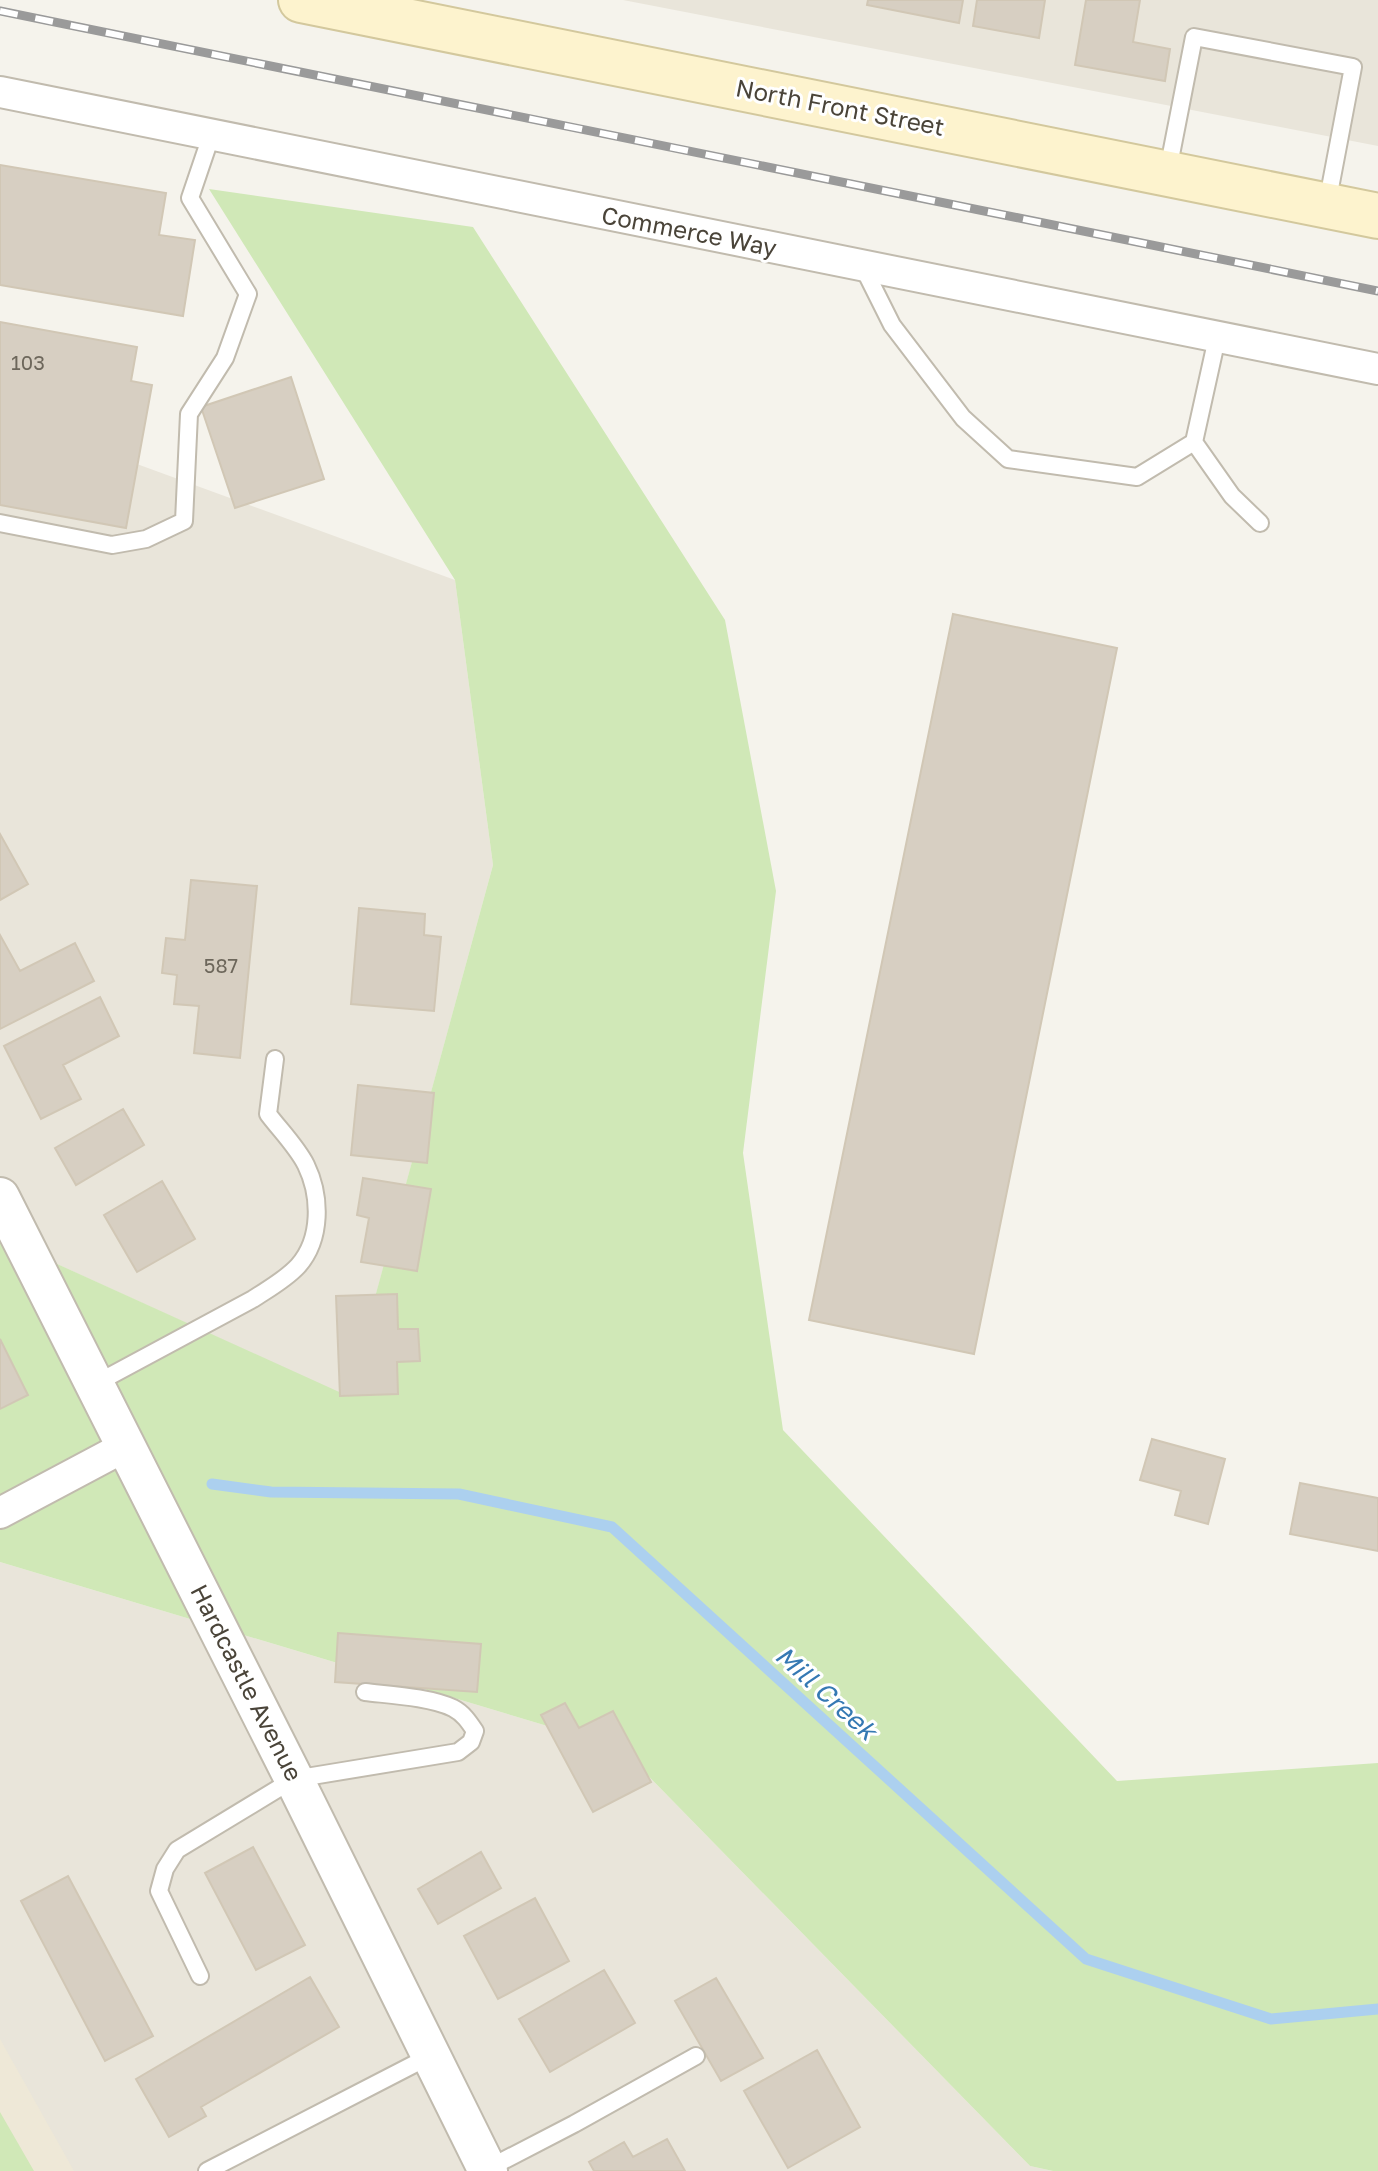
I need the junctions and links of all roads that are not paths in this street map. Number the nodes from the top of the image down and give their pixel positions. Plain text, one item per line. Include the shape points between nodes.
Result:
1 (301, 0) edge
2 (0, 92) edge
3 (211, 136) junction
4 (1168, 173) junction
5 (1327, 205) junction
6 (1378, 216) edge
7 (863, 267) junction
8 (1217, 338) junction
9 (1378, 369) edge
10 (1194, 442) junction
11 (0, 523) edge
12 (1260, 523) dead end
13 (275, 1059) dead end
14 (0, 1197) edge
15 (95, 1384) junction
16 (126, 1446) junction
17 (0, 1513) edge
18 (365, 1692) dead end
19 (294, 1779) junction
20 (200, 1976) dead end
21 (430, 2056) junction
22 (696, 2056) dead end
23 (487, 2170) edge
24 (207, 2171) edge

1 - 4 main road, North Front Street
2 - 3 street, Commerce Way
3 - 7 street, Commerce Way
3 - 11 lane via 190,198 248,294 225,358 189,414 184,521 146,539 112,545
4 - 5 main road, North Front Street
4 - 5 lane via 1194,37 1353,67
5 - 6 main road, North Front Street
7 - 8 street, Commerce Way
7 - 10 lane via 892,325 963,418 1008,459 1137,477
8 - 9 street, Commerce Way
8 - 10 lane
10 - 12 lane via 1232,496
13 - 15 lane via 268,1114 305,1162 317,1205 316,1228 301,1263 253,1299
14 - 15 street, Hardcastle Avenue
15 - 16 street, Hardcastle Avenue
16 - 17 street
16 - 19 street, Hardcastle Avenue
18 - 19 lane via 453,1708 475,1731 471,1742 458,1752
19 - 20 lane via 177,1850 165,1869 159,1891
19 - 21 street, Hardcastle Avenue
21 - 23 street, Hardcastle Avenue
21 - 24 lane
22 - 23 lane

